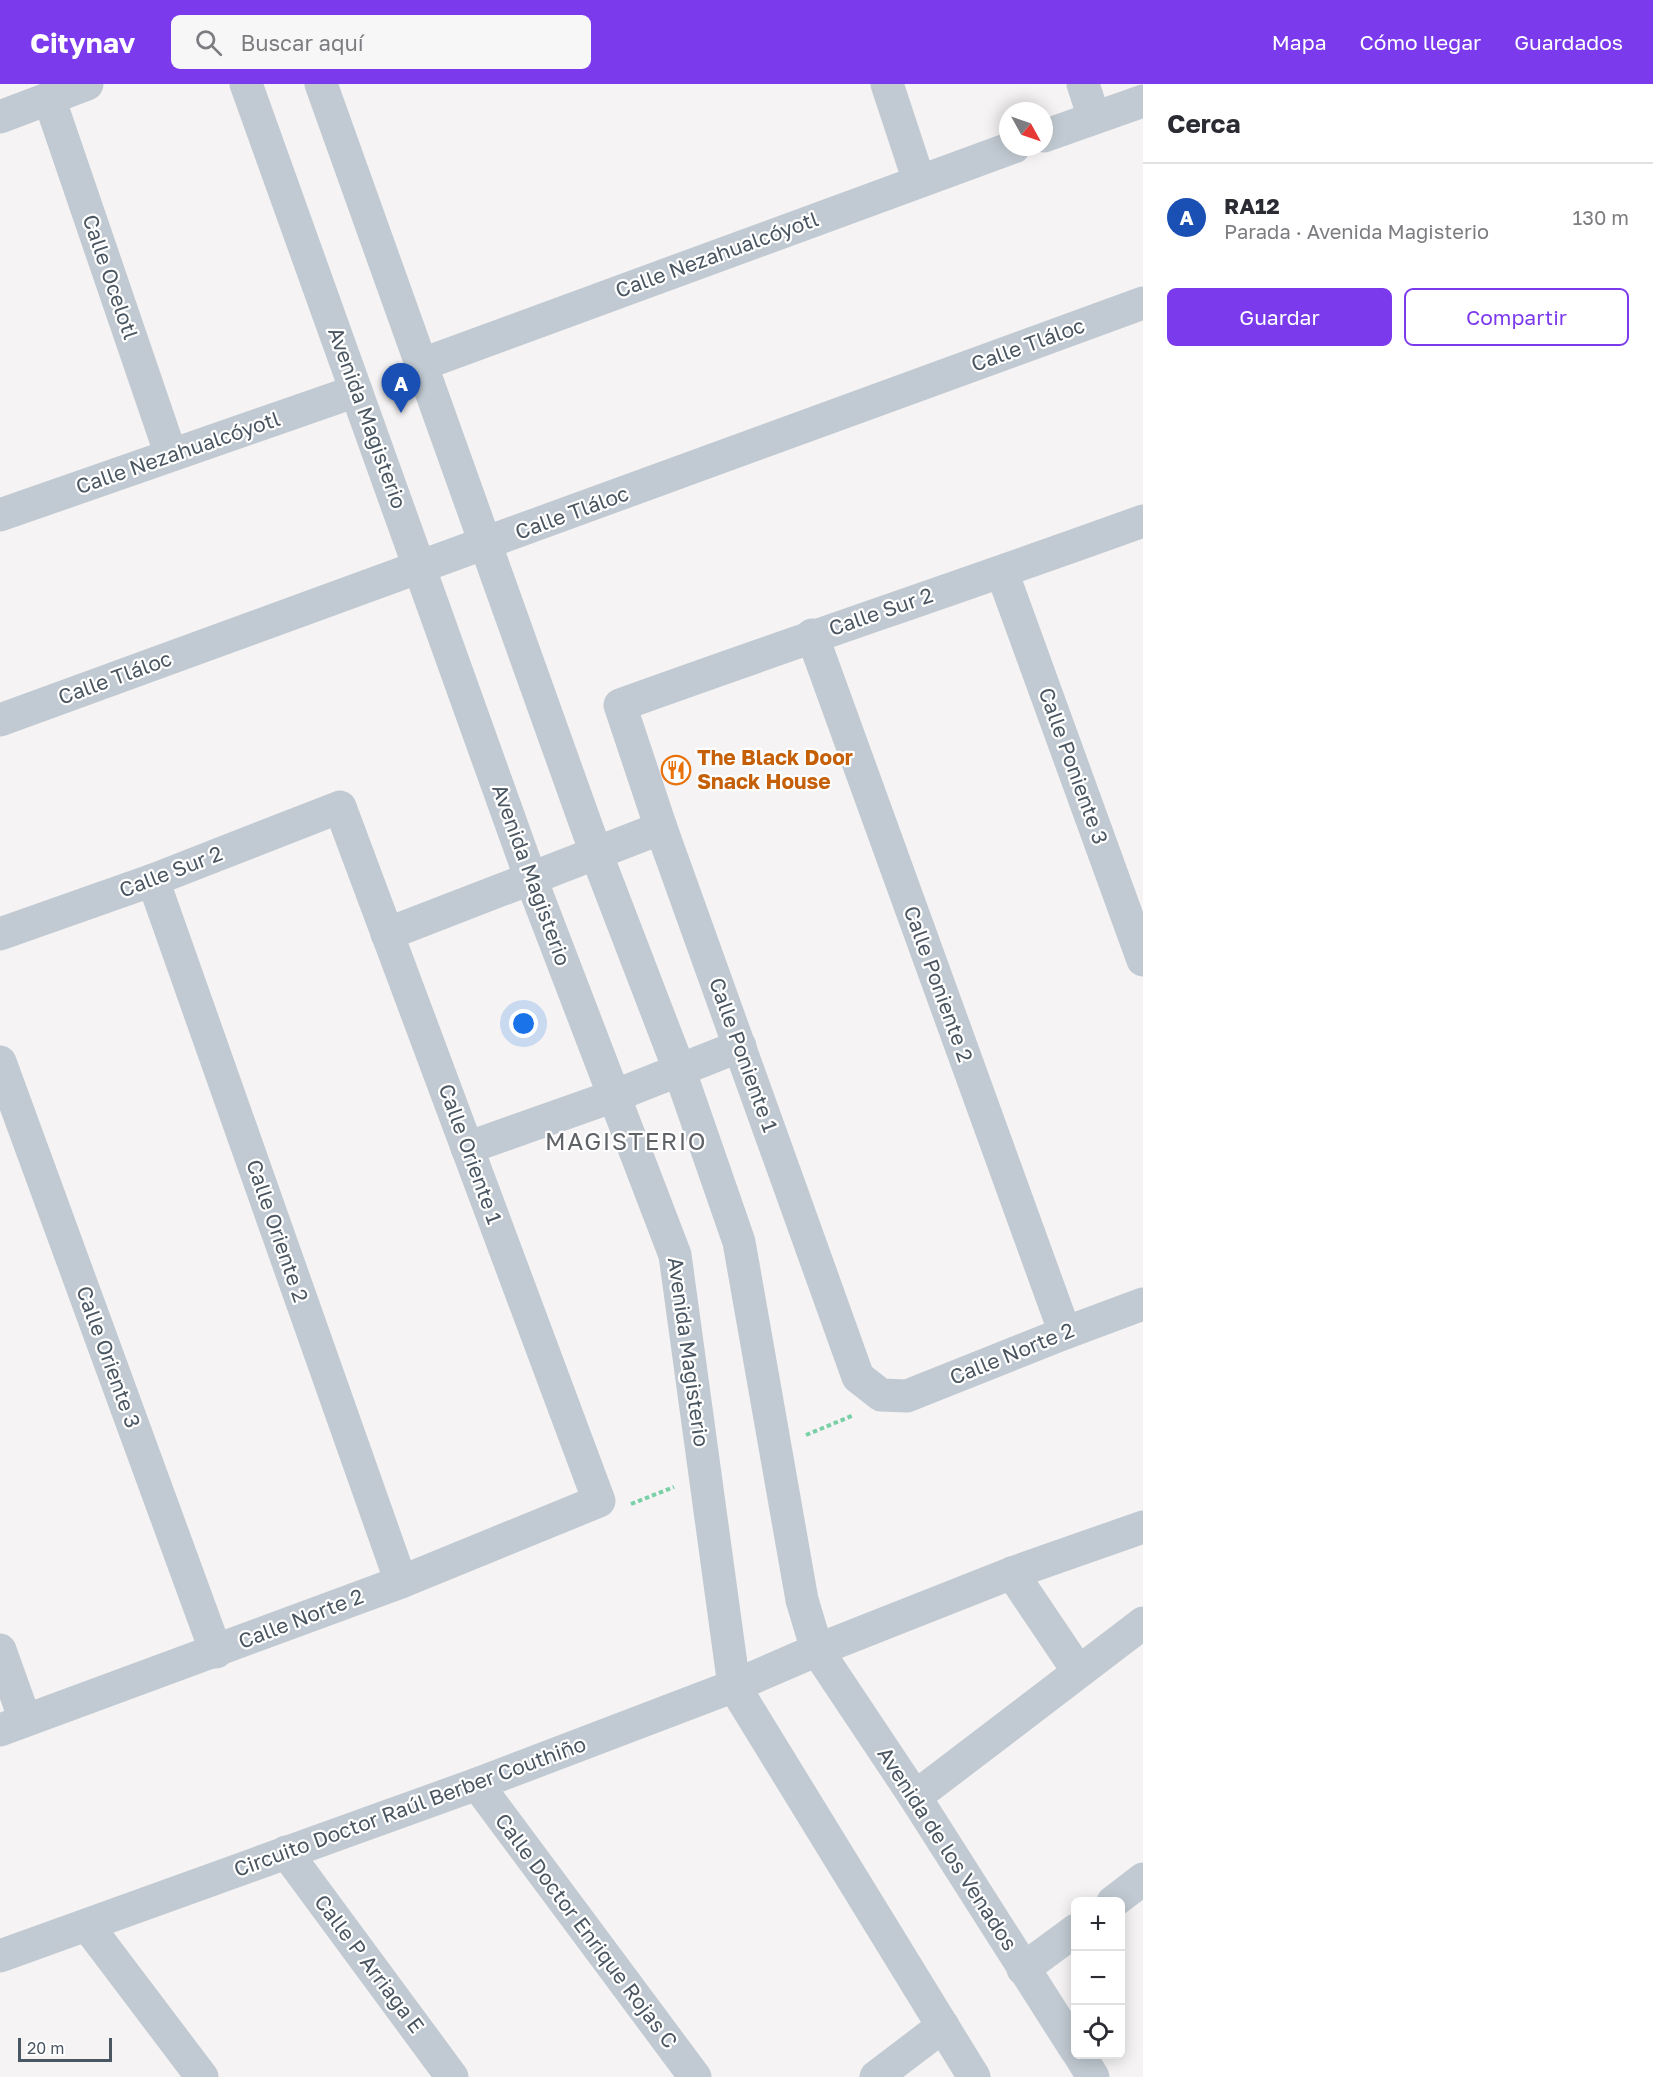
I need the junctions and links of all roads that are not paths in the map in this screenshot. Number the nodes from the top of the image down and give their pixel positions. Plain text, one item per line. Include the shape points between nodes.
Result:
1 (87, 84) edge
2 (246, 84) edge
3 (321, 84) edge
4 (887, 84) edge
5 (1083, 84) edge
6 (49, 98) junction
7 (1143, 101) edge
8 (0, 117) edge
9 (1094, 118) junction
10 (1053, 133) edge
11 (999, 152) edge
12 (919, 181) junction
13 (1143, 303) edge
14 (420, 365) junction
15 (356, 391) junction
16 (171, 455) junction
17 (0, 515) edge
18 (1143, 521) edge
19 (485, 545) junction
20 (420, 567) junction
21 (1002, 572) junction
22 (812, 635) junction
23 (620, 705) joint
24 (0, 720) edge
25 (340, 807) joint
26 (661, 828) junction
27 (596, 853) junction
28 (531, 879) junction
29 (153, 880) junction
30 (0, 934) edge
31 (387, 934) junction
32 (1143, 960) edge
33 (740, 1046) junction
34 (0, 1062) edge
35 (679, 1069) junction
36 (614, 1096) junction
37 (467, 1148) junction
38 (1143, 1304) edge
39 (1065, 1333) junction
40 (881, 1395) joint
41 (599, 1502) joint
42 (1143, 1527) edge
43 (1012, 1573) junction
44 (401, 1582) junction
45 (1143, 1623) edge
46 (0, 1650) edge
47 (817, 1650) junction
48 (216, 1652) junction
49 (1078, 1671) junction
50 (734, 1686) junction
51 (13, 1725) edge
52 (477, 1784) junction
53 (915, 1797) junction
54 (286, 1852) junction
55 (1143, 1879) edge
56 (1120, 1897) edge
57 (87, 1925) junction
58 (1071, 1934) edge
59 (0, 1956) edge
60 (1023, 1969) junction
61 (943, 2026) junction
62 (1071, 2042) edge
63 (1081, 2059) edge
64 (202, 2077) edge
65 (452, 2077) edge
66 (695, 2077) edge
67 (876, 2077) edge
68 (974, 2077) edge
69 (1093, 2077) edge

1 - 6 street
2 - 15 street, Avenida Magisterio
3 - 14 street
4 - 12 street
5 - 9 street
6 - 8 street
6 - 16 street, Calle Ocelotl
7 - 9 street
9 - 10 street
11 - 12 street, Calle Nezahualcóyotl
12 - 14 street, Calle Nezahualcóyotl
13 - 19 street, Calle Tláloc
14 - 19 street
15 - 16 street, Calle Nezahualcóyotl
15 - 20 street, Avenida Magisterio
16 - 17 street, Calle Nezahualcóyotl
18 - 21 street, Calle Sur 2
19 - 20 street, Calle Tláloc
19 - 27 street
20 - 24 street, Calle Tláloc
20 - 28 street, Avenida Magisterio
21 - 22 street, Calle Sur 2
21 - 32 street, Calle Poniente 3
22 - 23 street, Calle Sur 2
22 - 39 street, Calle Poniente 2
23 - 26 street, Calle Poniente 1
25 - 29 street, Calle Sur 2
25 - 31 street, Calle Oriente 1
26 - 27 street
26 - 33 street, Calle Poniente 1
27 - 28 street
27 - 35 street
28 - 31 street
28 - 36 street, Avenida Magisterio
29 - 30 street, Calle Sur 2
29 - 44 street, Calle Oriente 2
31 - 37 street, Calle Oriente 1
33 - 35 street
33 - 40 street, Calle Poniente 1 via 858,1377
34 - 48 street, Calle Oriente 3
35 - 36 street
35 - 47 street via 739,1242 802,1599
36 - 37 street
36 - 50 street, Avenida Magisterio via 675,1255
37 - 41 street, Calle Oriente 1
38 - 39 street, Calle Norte 2
39 - 40 street, Calle Norte 2 via 907,1396
41 - 44 street, Calle Norte 2
42 - 43 street, Circuito Doctor Raúl Berber Couthiño
43 - 47 street, Circuito Doctor Raúl Berber Couthiño
43 - 49 street
44 - 48 street, Calle Norte 2
45 - 49 street
46 - 51 street
47 - 50 street, Circuito Doctor Raúl Berber Couthiño
47 - 53 street, Avenida de los Venados
48 - 51 street, Calle Norte 2
49 - 53 street
50 - 52 street, Circuito Doctor Raúl Berber Couthiño
50 - 61 street
52 - 54 street, Circuito Doctor Raúl Berber Couthiño
52 - 66 street, Calle Doctor Enrique Rojas C
53 - 60 street, Avenida de los Venados
54 - 57 street, Circuito Doctor Raúl Berber Couthiño
54 - 65 street, Calle P Arriaga E
55 - 56 street
57 - 59 street, Circuito Doctor Raúl Berber Couthiño
57 - 64 street
58 - 60 street
60 - 62 street, Avenida de los Venados
61 - 67 street
61 - 68 street
63 - 69 street

